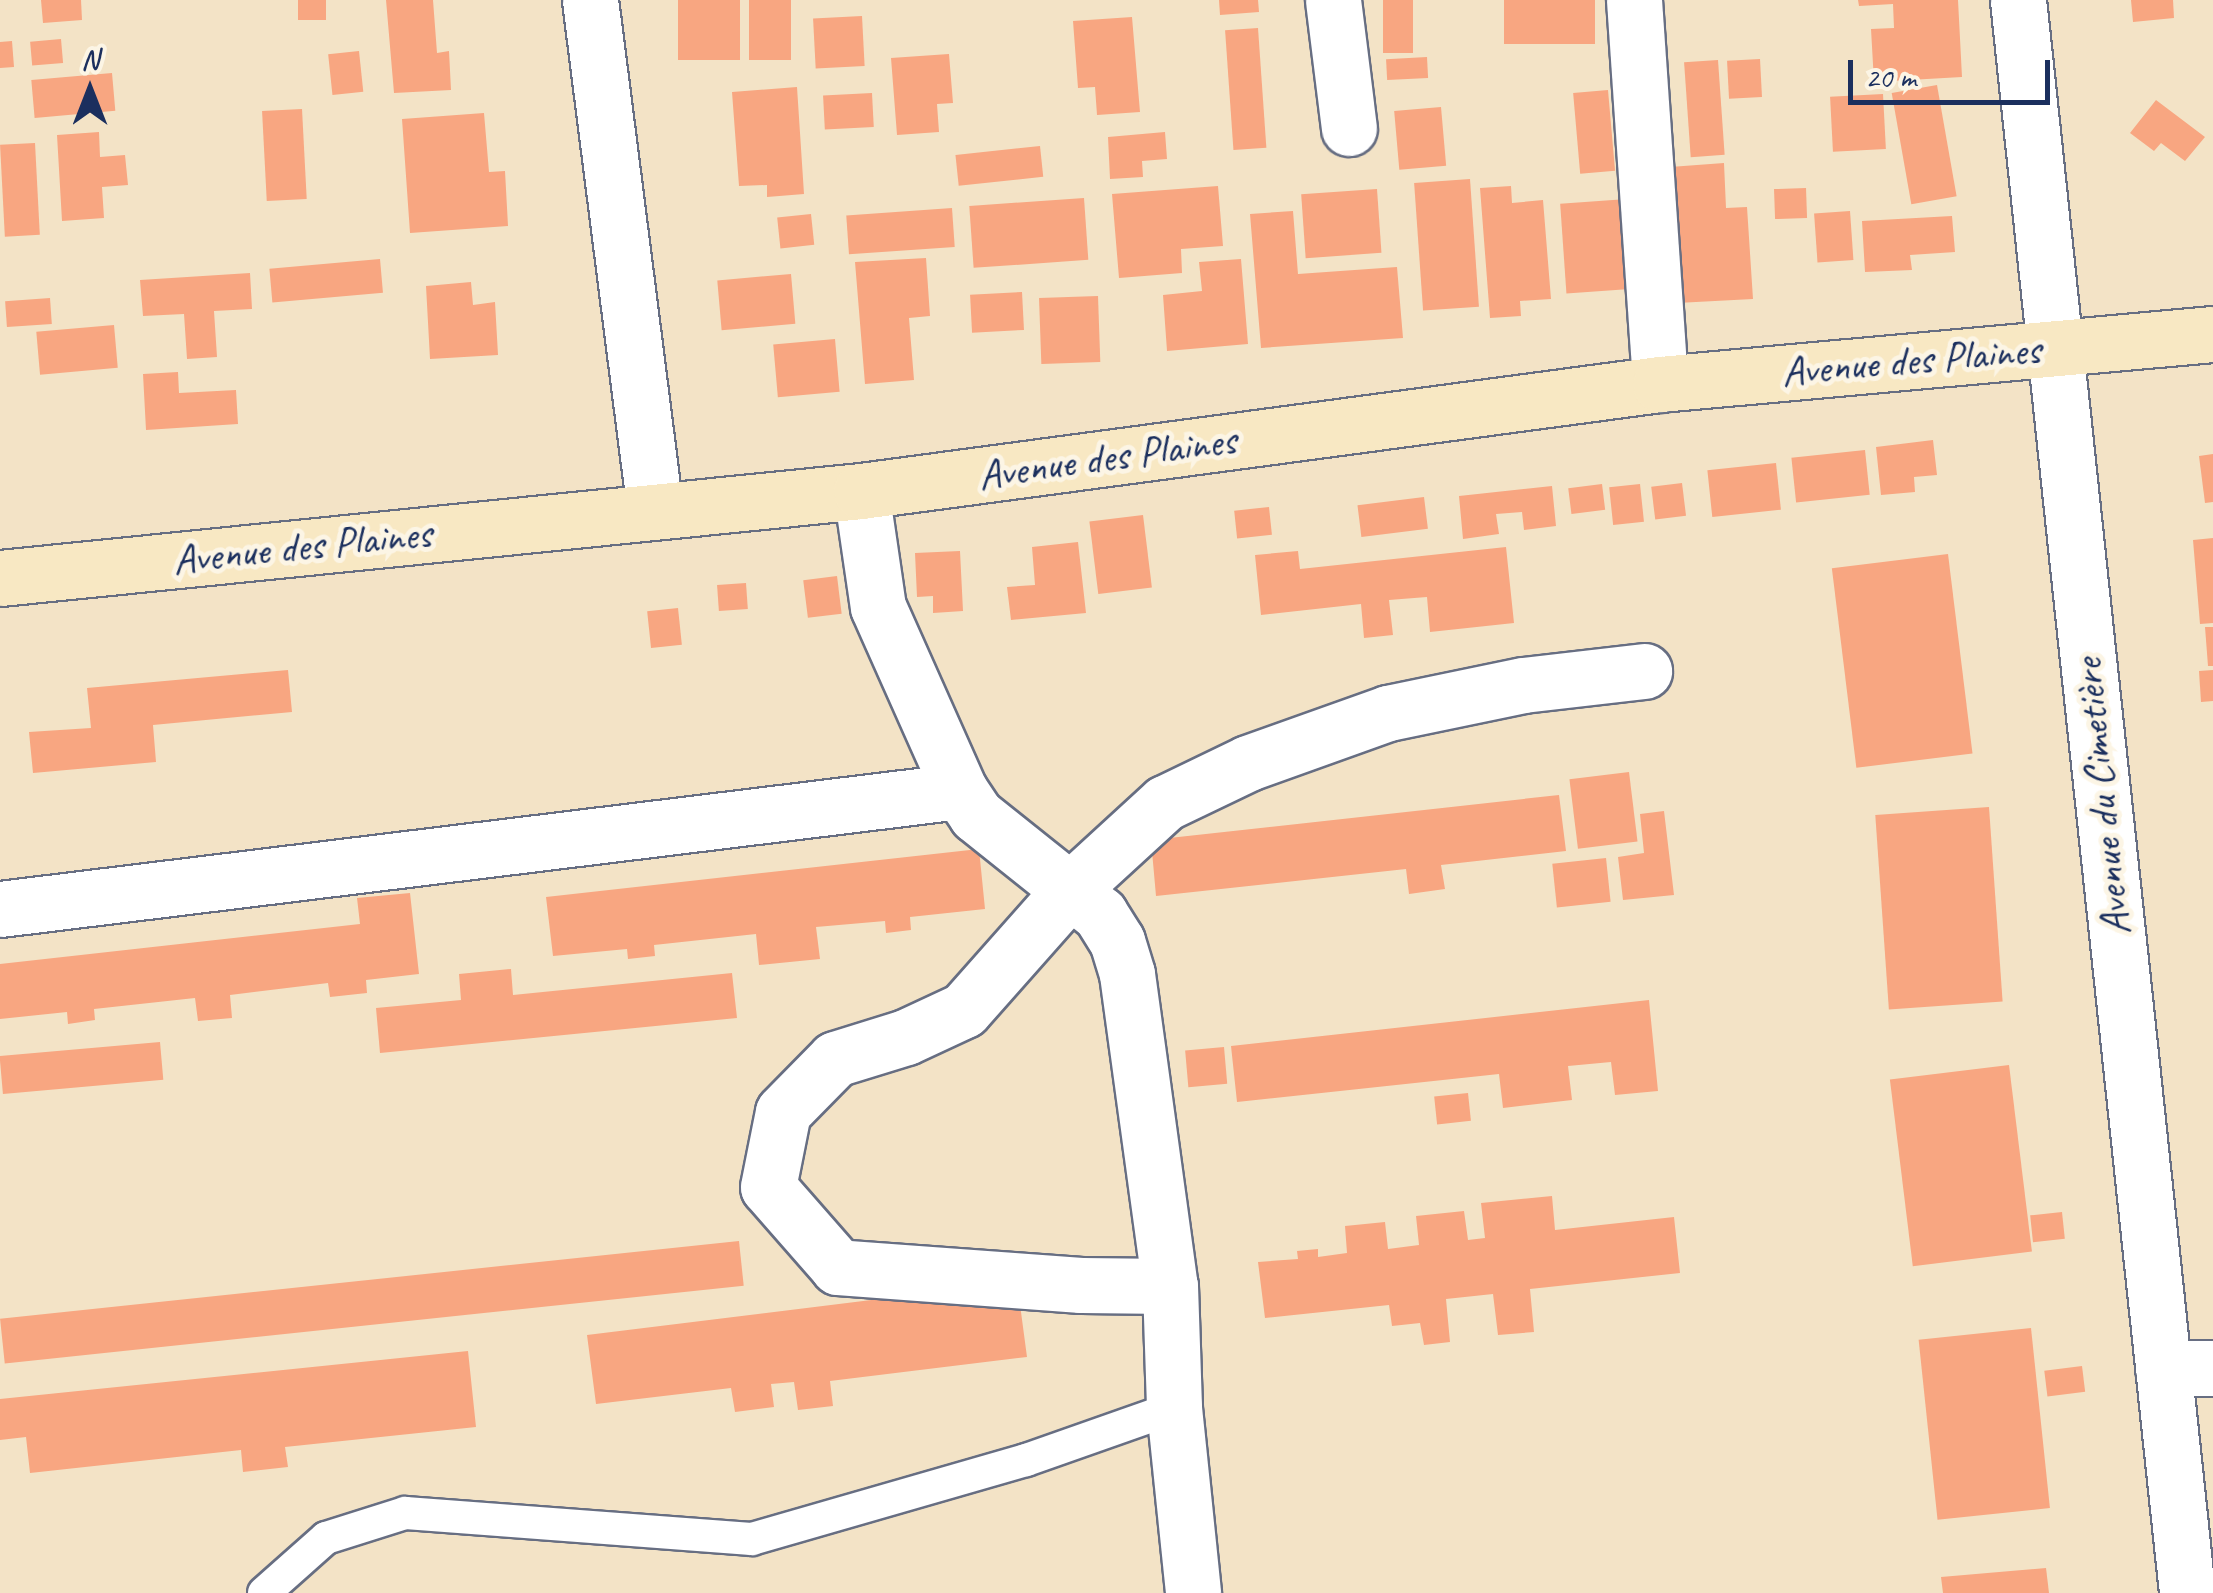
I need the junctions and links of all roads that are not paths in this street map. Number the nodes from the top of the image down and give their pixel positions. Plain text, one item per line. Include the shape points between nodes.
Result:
1 (590, 0) edge
2 (1333, 0) edge
3 (1634, 0) edge
4 (2018, 0) edge
5 (1348, 128) dead end
6 (2213, 334) edge
7 (2054, 347) junction
8 (1660, 384) junction
9 (860, 490) junction
10 (655, 510) junction
11 (0, 578) edge
12 (1644, 671) dead end
13 (960, 791) junction
14 (1070, 890) junction
15 (0, 909) edge
16 (1170, 1286) junction
17 (2188, 1368) edge
18 (1174, 1408) junction
19 (2195, 1583) edge
20 (264, 1593) edge
21 (1193, 1593) edge

1 - 10 street
2 - 5 street
3 - 8 street
4 - 7 street, Avenue du Cimetière
6 - 7 street, Avenue des Plaines
7 - 8 street, Avenue des Plaines
7 - 17 street, Avenue du Cimetière
8 - 9 street, Avenue des Plaines
9 - 10 street, Avenue des Plaines
9 - 13 street via 878,607
10 - 11 street, Avenue des Plaines
12 - 14 street via 1523,686 1388,714 1248,763 1165,803
13 - 14 street via 976,815
13 - 15 street
14 - 16 street via 1100,914 1126,974
14 - 16 street via 964,1010 835,1060 783,1112 768,1187 838,1267
16 - 18 street
17 - 19 street, Avenue du Cimetière
18 - 20 lane via 1026,1460 752,1539 404,1513 326,1538
18 - 21 street

